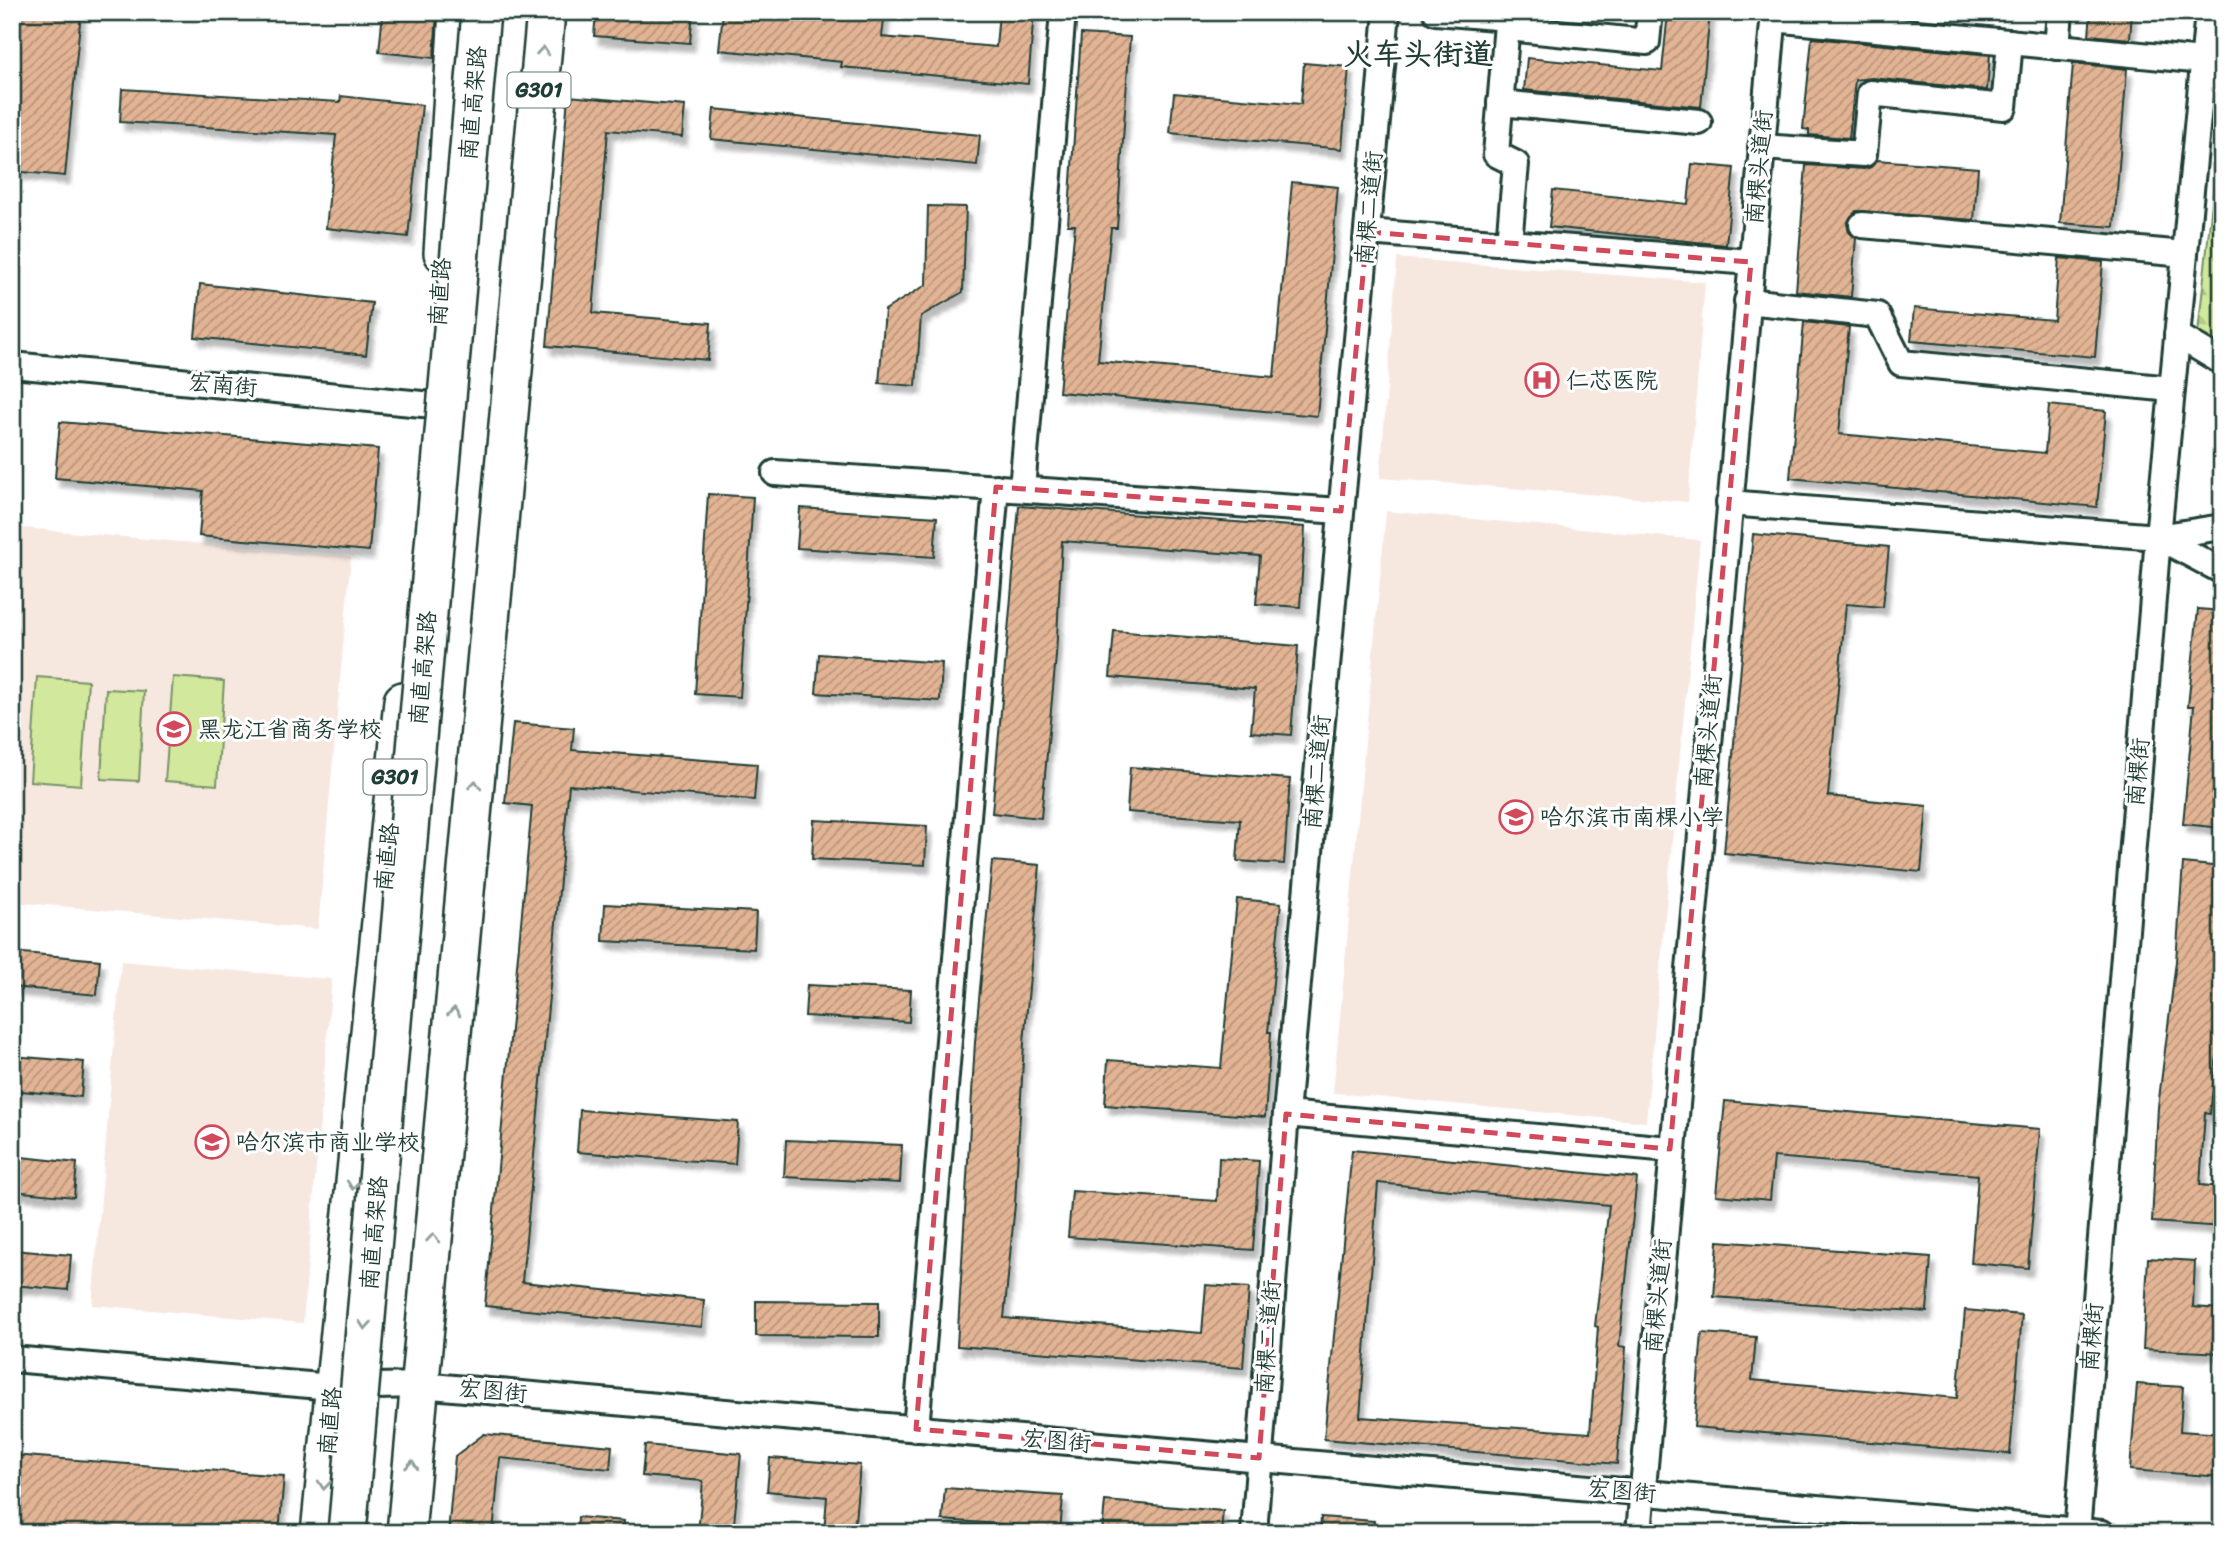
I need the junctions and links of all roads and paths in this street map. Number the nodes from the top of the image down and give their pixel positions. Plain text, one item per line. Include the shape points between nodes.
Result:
1 (458, 12) edge
2 (481, 12) edge
3 (506, 12) edge
4 (546, 12) edge
5 (1063, 12) edge
6 (1387, 12) edge
7 (1436, 12) edge
8 (1650, 12) edge
9 (2060, 12) edge
10 (2208, 12) edge
11 (1773, 15) edge
12 (1508, 19) edge
13 (1873, 20) edge
14 (2010, 42) junction
15 (2057, 47) junction
16 (2203, 61) junction
17 (2211, 87) edge
18 (1500, 103) junction
19 (1699, 122) dead end
20 (1761, 147) junction
21 (1863, 225) dead end
22 (1367, 232) junction
23 (1509, 243) junction
24 (2185, 254) junction
25 (1751, 262) junction
26 (1747, 301) junction
27 (2178, 335) junction
28 (2222, 362) edge
29 (12, 365) edge
30 (2172, 389) junction
31 (433, 405) junction
32 (775, 472) dead end
33 (996, 487) junction
34 (1022, 489) junction
35 (1729, 503) junction
36 (1341, 511) junction
37 (2222, 527) edge
38 (2158, 537) junction
39 (2222, 571) edge
40 (1286, 1114) junction
41 (1670, 1149) junction
42 (12, 1359) edge
43 (420, 1385) junction
44 (332, 1387) junction
45 (916, 1429) junction
46 (1259, 1458) junction
47 (1642, 1492) junction
48 (2077, 1532) edge
49 (320, 1533) edge
50 (347, 1533) edge
51 (372, 1533) edge
52 (406, 1533) edge
53 (1254, 1533) edge
54 (1639, 1533) edge
55 (2102, 1533) edge

1 - 31 highway, 南直路 / G301
2 -> 50 highway, 南直高架路, bridge
3 - 51 highway, 南直高架路
43 -> 4 highway, G301
5 - 34 street
6 - 22 street, 南棵二道街
7 - 12 street
8 - 12 street via 1647,42
9 - 15 street
10 - 16 street, 南棵街
11 - 13 street
11 - 20 street, 南棵头道街
12 - 18 street
13 - 14 street
14 - 15 street
14 - 20 street via 2004,107 1870,93 1864,154
15 - 16 street
16 - 17 street, 南棵街
17 - 24 street, 南棵街
18 - 19 street
18 - 23 street via 1496,154 1516,164
20 - 25 street, 南棵头道街
21 - 24 street
22 - 23 street
22 - 36 street, 南棵二道街
23 - 25 street
24 - 27 street, 南棵街
25 - 26 street, 南棵头道街
26 - 30 street via 1877,315 1901,363
26 - 35 street, 南棵头道街
27 - 28 street
27 - 30 street, 南棵街
29 - 31 street, 宏南街
30 - 38 street, 南棵街
31 -> 44 highway, 南直路 / G301
32 - 33 street
33 - 34 street
33 - 45 street
34 - 36 street
35 - 38 street
35 - 41 street, 南棵头道街
36 - 40 street, 南棵二道街
37 - 38 street
38 - 39 street
38 - 48 street, 南棵街
40 - 41 street
40 - 46 street, 南棵二道街
41 - 47 street, 南棵头道街
42 - 44 street, 宏图街
43 - 44 street, 宏图街
43 - 45 street, 宏图街
52 -> 43 highway, G301
44 -> 49 highway, 南直路 / G301
45 - 46 street, 宏图街
46 - 47 street, 宏图街
46 - 53 street, 南棵二道街
47 - 48 street, 宏图街
47 - 54 street, 南棵头道街
48 - 55 street, 宏图街

